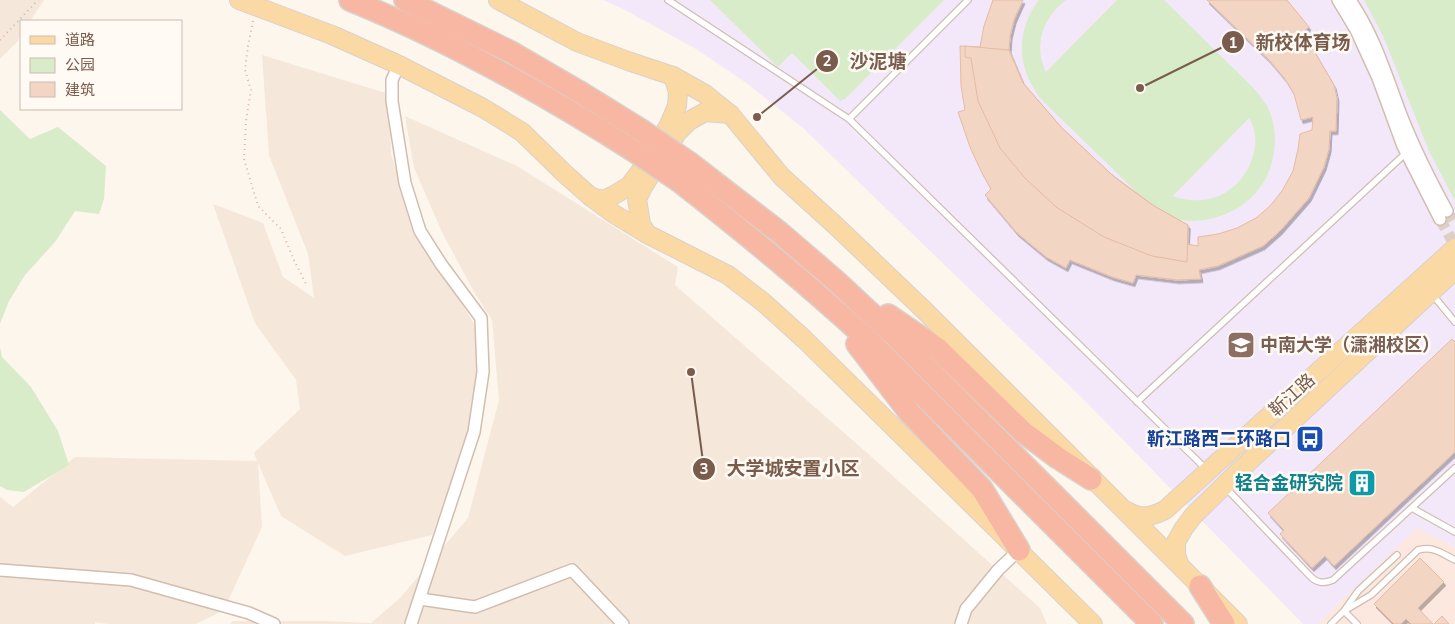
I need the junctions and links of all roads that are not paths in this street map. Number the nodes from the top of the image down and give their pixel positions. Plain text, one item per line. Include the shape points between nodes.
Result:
1 (239, 0) edge
2 (350, 0) edge
3 (405, 0) edge
4 (498, 0) edge
5 (668, 0) edge
6 (968, 0) edge
7 (1338, 0) edge
8 (1350, 0) edge
9 (399, 65) junction
10 (673, 76) junction
11 (730, 114) junction
12 (849, 119) junction
13 (1406, 154) junction
14 (591, 197) junction
15 (646, 234) junction
16 (1455, 248) edge
17 (1455, 270) edge
18 (836, 281) junction
19 (1431, 292) junction
20 (822, 298) junction
21 (1455, 322) edge
22 (1137, 402) junction
23 (1455, 468) edge
24 (1208, 471) junction
25 (1091, 479) junction
26 (1224, 486) junction
27 (1121, 508) junction
28 (1412, 508) junction
29 (1455, 532) edge
30 (1019, 550) junction
31 (1397, 555) dead end
32 (1455, 560) edge
33 (1179, 564) junction
34 (0, 570) edge
35 (1200, 586) junction
36 (420, 599) junction
37 (1344, 611) junction
38 (274, 624) edge
39 (411, 624) edge
40 (624, 624) edge
41 (961, 624) edge
42 (1093, 624) edge
43 (1152, 624) edge
44 (1183, 624) edge
45 (1224, 624) edge
46 (1238, 624) edge
47 (1331, 624) edge
48 (1357, 624) edge

1 - 9 main road via 332,35
2 - 20 highway, bridge via 439,39 504,73 631,149 679,181
3 - 18 highway, bridge via 511,52 642,130 780,232
4 - 10 main road via 577,42
5 - 12 lane
6 - 12 lane
7 - 13 street via 1378,78
8 - 13 street via 1383,62 1401,115 1444,215
9 - 14 main road via 522,132
9 - 36 street via 392,80 392,101 405,183 420,231 480,318 483,372 474,432
10 - 11 main road via 705,94
10 - 14 main road via 678,92 677,106 669,125 638,173 629,186 614,195 603,200
11 - 15 main road via 705,112 677,133 637,199
11 - 25 main road via 782,178 924,310
12 - 22 lane
13 - 22 lane
14 - 15 main road
15 - 30 main road via 728,275 763,302
16 - 24 main road, 靳江路
17 - 19 main road, 靳江路
18 - 25 highway via 938,349 1023,432
18 - 44 highway via 902,342
19 - 21 lane
19 - 26 main road, 靳江路
20 - 30 highway via 909,412 982,489
20 - 43 highway via 907,378
22 - 24 lane
23 - 28 lane
24 - 27 main road, 靳江路 via 1156,515 1134,515
25 - 27 main road
26 - 28 lane via 1320,583 1333,580
26 - 33 main road, 靳江路 via 1184,528 1176,542
27 - 33 main road
28 - 29 lane
30 - 41 street via 966,609
30 - 42 main road
31 - 37 lane via 1358,591
32 - 37 lane via 1439,551 1418,550 1371,595
33 - 35 main road
34 - 38 street via 131,580 249,613
35 - 45 highway
35 - 46 main road
36 - 39 street
36 - 40 street via 475,607 572,570
37 - 47 lane
37 - 48 lane

